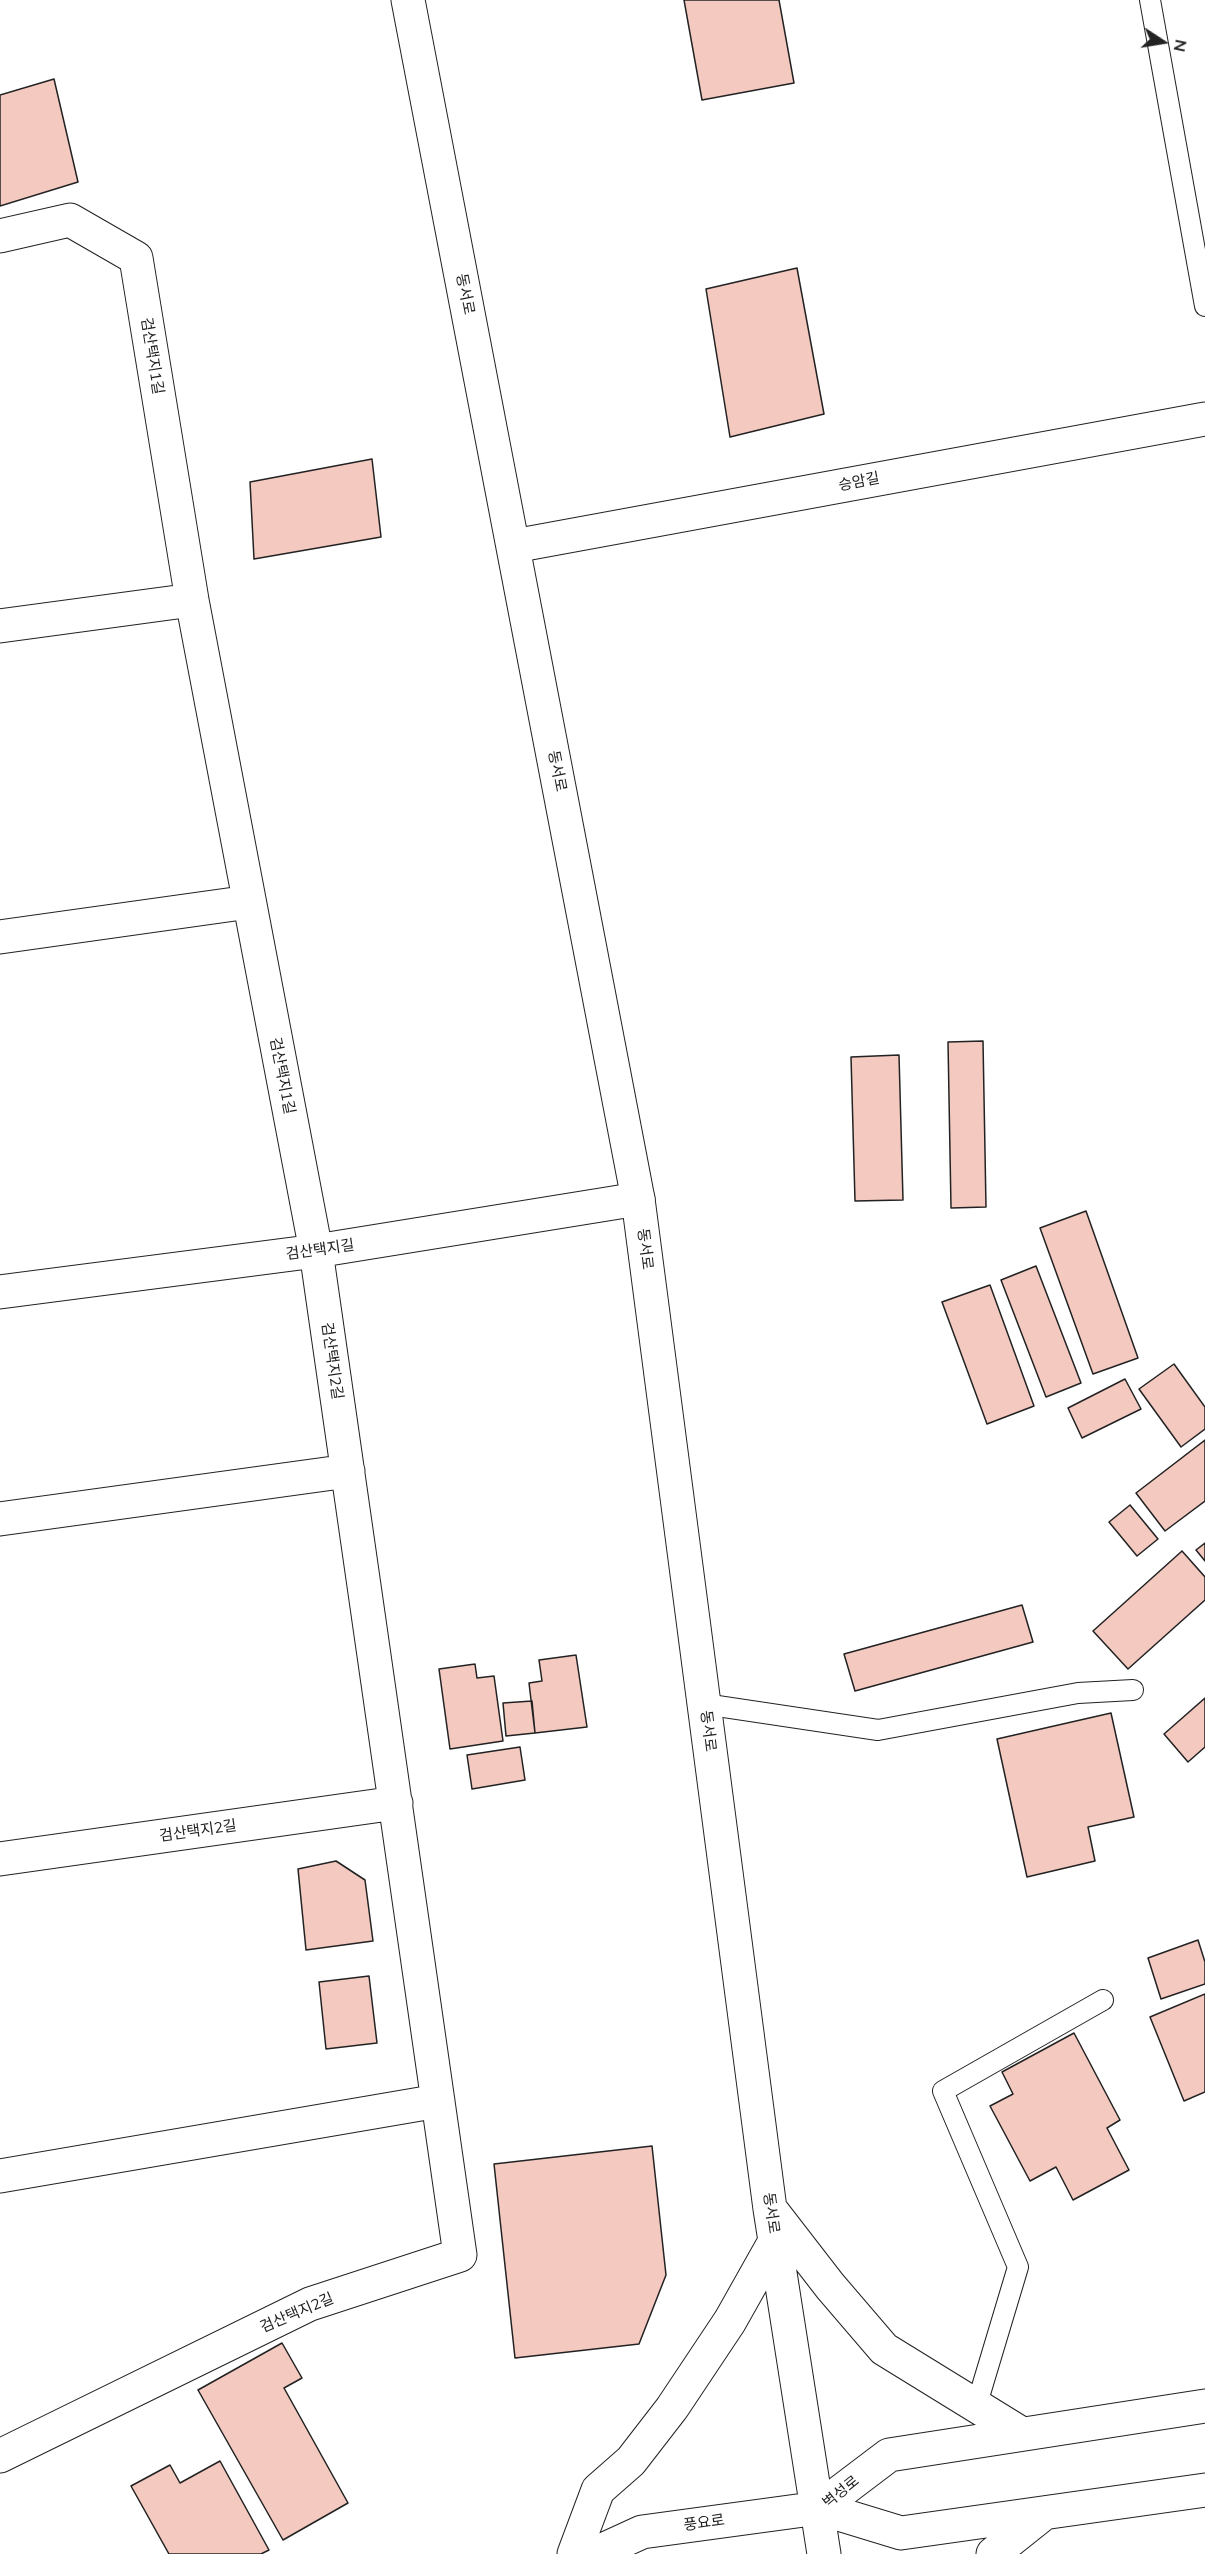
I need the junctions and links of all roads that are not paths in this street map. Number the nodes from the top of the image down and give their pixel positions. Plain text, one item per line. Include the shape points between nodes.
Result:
1 (408, 0) edge
2 (1150, 0) edge
3 (0, 236) edge
4 (1205, 306) edge
5 (1205, 419) edge
6 (514, 546) junction
7 (192, 600) junction
8 (0, 626) edge
9 (249, 902) junction
10 (0, 937) edge
11 (638, 1199) junction
12 (316, 1251) junction
13 (0, 1292) edge
14 (348, 1471) junction
15 (0, 1519) edge
16 (1133, 1690) dead end
17 (704, 1704) junction
18 (396, 1803) junction
19 (0, 1859) edge
20 (1103, 2000) dead end
21 (438, 2101) junction
22 (0, 2176) edge
23 (773, 2225) junction
24 (1205, 2406) edge
25 (976, 2407) junction
26 (1022, 2434) junction
27 (0, 2456) edge
28 (1205, 2490) edge
29 (819, 2508) junction
30 (1044, 2512) junction
31 (574, 2554) edge
32 (594, 2554) edge
33 (825, 2554) edge
34 (993, 2554) edge

1 - 6 street, 동서로
2 - 4 lane
3 - 7 street, 검산택지1길 via 70,220 136,258
5 - 6 street, 승암길
6 - 11 street, 동서로
7 - 8 street
7 - 9 street, 검산택지1길
9 - 10 street
9 - 12 street, 검산택지1길
11 - 12 street, 검산택지길
11 - 17 street, 동서로
12 - 13 street, 검산택지길
12 - 14 street, 검산택지2길
14 - 15 street
14 - 18 street, 검산택지2길
16 - 17 lane via 1078,1693 878,1730
17 - 23 street, 동서로
18 - 19 street, 검산택지2길
18 - 21 street, 검산택지2길
20 - 25 lane via 943,2091 1018,2267
21 - 22 street
21 - 27 street, 검산택지2길 via 460,2255 310,2304
23 - 25 street via 884,2349
23 - 29 street, 동서로
23 - 31 street via 730,2321 631,2462 598,2490
24 - 26 street, 벽성로
25 - 26 street
26 - 29 street, 벽성로 via 889,2455
28 - 30 street, 벽성로
29 - 30 street, 벽성로 via 901,2533
29 - 32 street, 풍요로 via 642,2532
29 - 33 street, 동서로
30 - 34 street

